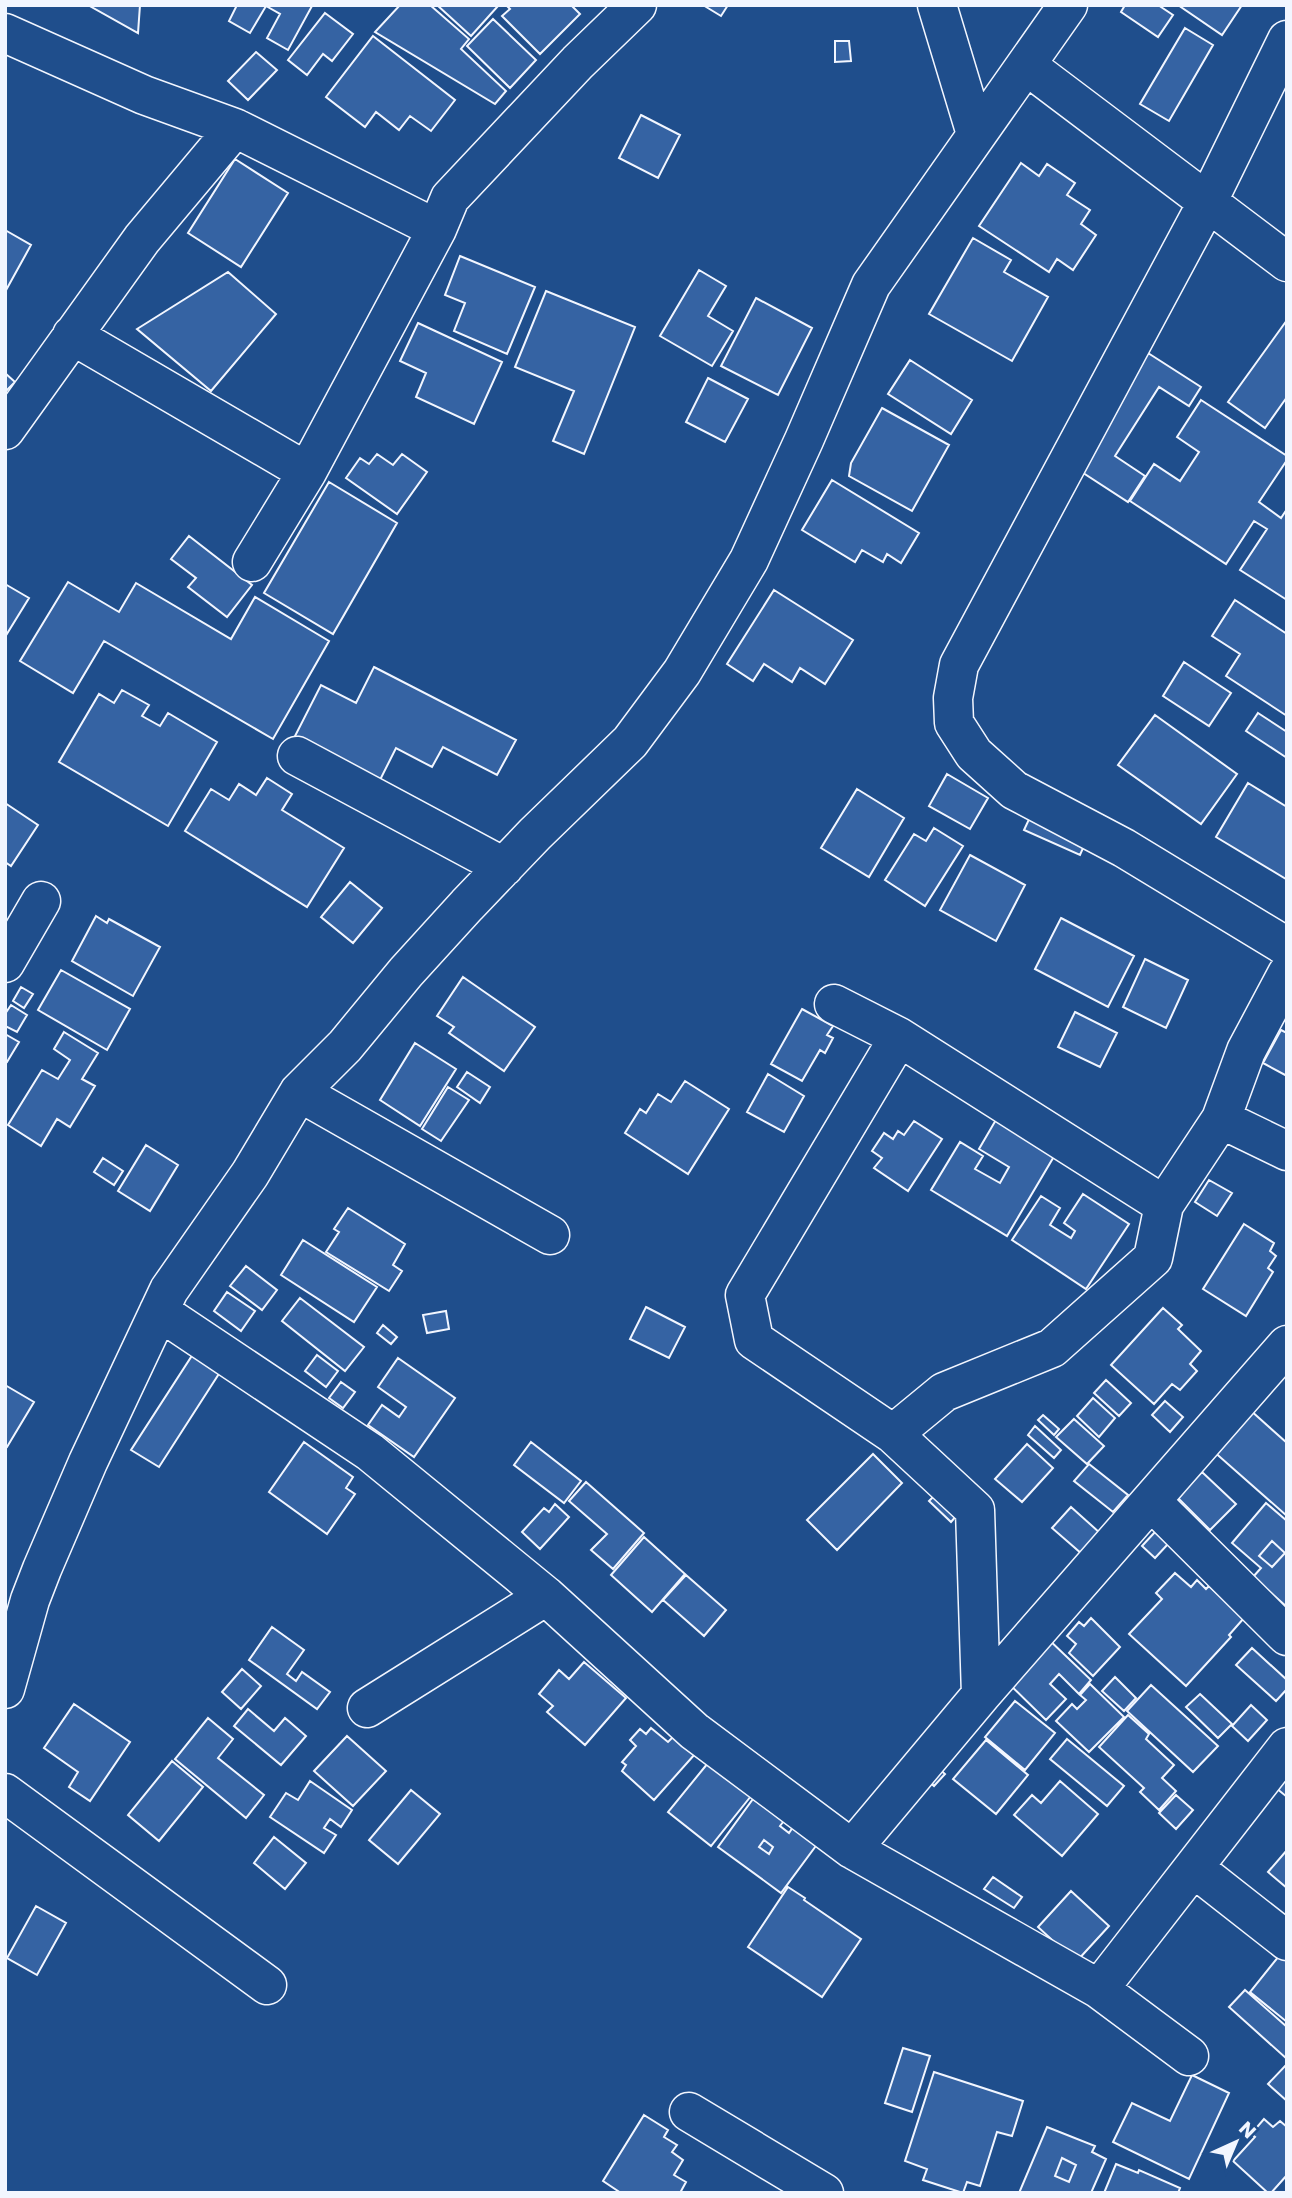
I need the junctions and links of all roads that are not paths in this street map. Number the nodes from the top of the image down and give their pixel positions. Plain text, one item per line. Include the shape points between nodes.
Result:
1 (637, 5) edge
2 (937, 5) edge
3 (1068, 5) edge
4 (5, 33) edge
5 (1287, 40) edge
6 (1026, 65) junction
7 (235, 128) junction
8 (976, 134) junction
9 (1207, 203) junction
10 (437, 229) junction
11 (1287, 262) edge
12 (72, 335) junction
13 (5, 430) edge
14 (307, 472) junction
15 (251, 562) dead end
16 (297, 756) dead end
17 (504, 867) junction
18 (41, 901) dead end
19 (1287, 947) edge
20 (5, 963) edge
21 (1287, 974) edge
22 (834, 1004) dead end
23 (899, 1037) junction
24 (299, 1092) junction
25 (1221, 1119) junction
26 (1287, 1151) edge
27 (1164, 1205) junction
28 (550, 1235) dead end
29 (159, 1311) junction
30 (1287, 1345) edge
31 (893, 1434) junction
32 (1152, 1502) junction
33 (546, 1596) junction
34 (1287, 1636) edge
35 (5, 1689) edge
36 (981, 1695) junction
37 (367, 1708) dead end
38 (1287, 1748) edge
39 (5, 1793) edge
40 (852, 1849) junction
41 (1194, 1868) junction
42 (1287, 1941) edge
43 (267, 1985) dead end
44 (1099, 1989) junction
45 (1189, 2056) dead end
46 (689, 2112) dead end
47 (824, 2193) edge

1 - 10 street via 450,198
2 - 8 street
3 - 6 street
4 - 7 street via 144,95
5 - 9 street
6 - 8 street
6 - 9 street
7 - 10 street
7 - 12 street via 142,239
8 - 17 street via 871,285 749,560 682,672 630,742
9 - 11 street
9 - 19 street via 959,665 954,723 974,754 1014,790 1124,848
10 - 14 street
12 - 13 street
12 - 14 street
14 - 15 street
16 - 17 street
17 - 24 street
18 - 20 street
21 - 25 street via 1246,1051
22 - 23 street
23 - 27 street
23 - 31 street via 745,1295 754,1340
24 - 28 street
24 - 29 street
25 - 26 street
25 - 27 street
27 - 31 street via 1153,1258 1052,1348 944,1392
29 - 33 street via 370,1452
29 - 35 street via 34,1590
30 - 32 street
31 - 36 street via 975,1510
32 - 34 street
32 - 36 street
33 - 37 street
33 - 40 street via 695,1731
36 - 40 street
38 - 41 street
39 - 43 street
40 - 44 street
41 - 42 street
41 - 44 street
44 - 45 street
46 - 47 street

